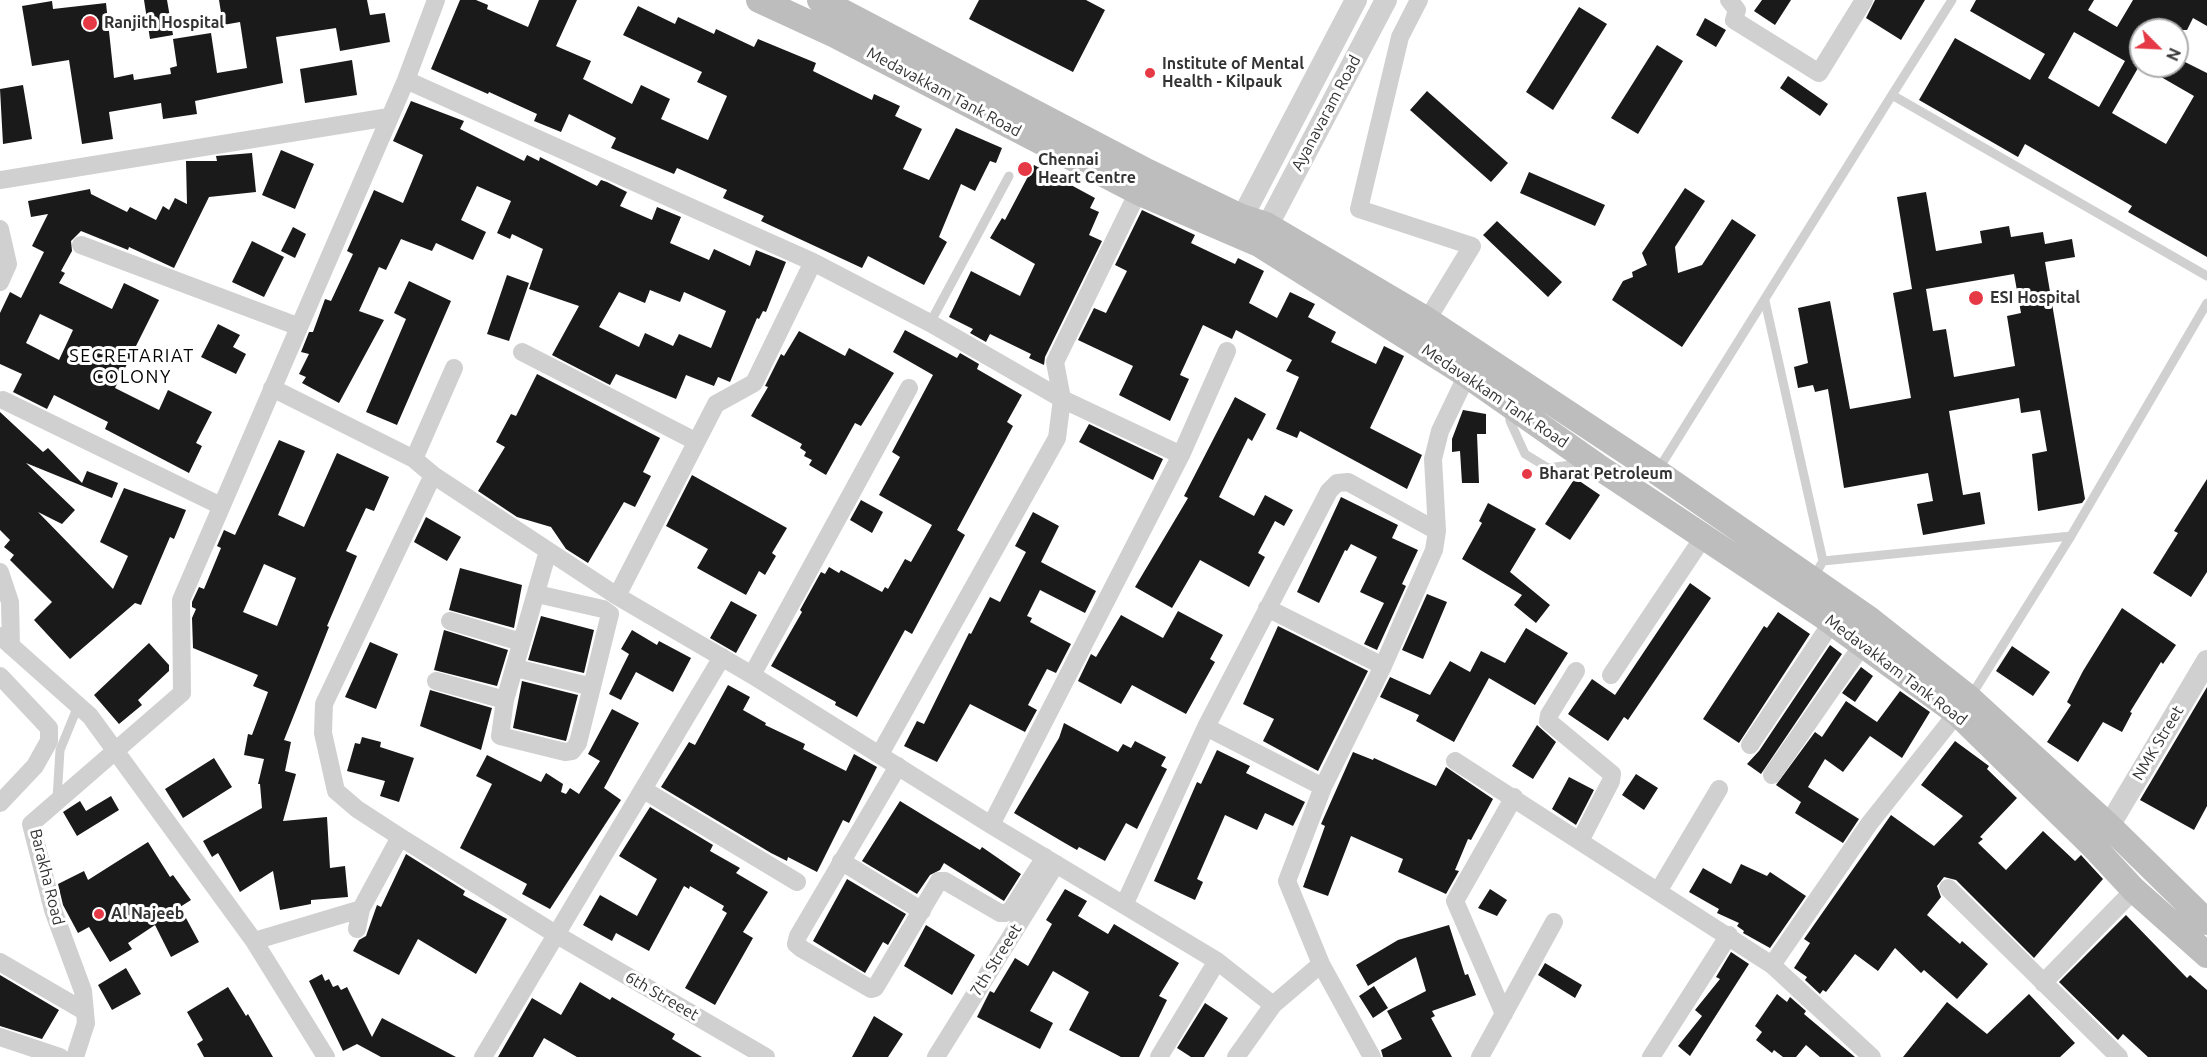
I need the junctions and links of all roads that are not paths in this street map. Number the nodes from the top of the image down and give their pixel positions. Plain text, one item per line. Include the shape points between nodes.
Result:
1 (436, 0) edge
2 (759, 0) edge
3 (820, 0) edge
4 (1356, 0) edge
5 (1386, 0) edge
6 (1419, 0) edge
7 (1730, 0) edge
8 (1864, 0) edge
9 (1952, 0) edge
10 (406, 80) junction
11 (1892, 95) junction
12 (389, 117) junction
13 (1009, 176) dead end
14 (0, 180) edge
15 (1138, 192) junction
16 (1237, 226) junction
17 (0, 229) edge
18 (1263, 235) junction
19 (81, 245) dead end
20 (813, 262) junction
21 (2207, 276) edge
22 (0, 282) edge
23 (1765, 301) junction
24 (2207, 303) edge
25 (1427, 320) junction
26 (930, 323) junction
27 (297, 326) junction
28 (522, 351) dead end
29 (1227, 351) dead end
30 (454, 368) dead end
31 (1467, 375) junction
32 (272, 388) junction
33 (909, 388) dead end
34 (1062, 399) junction
35 (3, 400) dead end
36 (695, 441) junction
37 (1181, 455) junction
38 (414, 459) junction
39 (1657, 472) junction
40 (433, 475) junction
41 (221, 506) junction
42 (1437, 531) junction
43 (1704, 536) junction
44 (2071, 536) junction
45 (548, 551) junction
46 (0, 572) edge
47 (1811, 580) junction
48 (537, 594) junction
49 (617, 596) junction
50 (1267, 608) junction
51 (450, 621) dead end
52 (1832, 622) junction
53 (6, 641) edge
54 (521, 642) junction
55 (1863, 644) junction
56 (722, 657) junction
57 (2207, 661) edge
58 (30, 663) junction
59 (1383, 666) junction
60 (516, 668) junction
61 (1576, 671) dead end
62 (752, 675) junction
63 (1611, 675) dead end
64 (436, 681) dead end
65 (3, 685) edge
66 (592, 687) junction
67 (505, 700) junction
68 (1963, 705) junction
69 (78, 706) junction
70 (1206, 727) junction
71 (1750, 745) dead end
72 (113, 751) junction
73 (880, 754) junction
74 (1455, 761) dead end
75 (898, 766) junction
76 (1772, 775) dead end
77 (1323, 787) junction
78 (1719, 789) dead end
79 (644, 790) junction
80 (1514, 797) junction
81 (57, 801) junction
82 (0, 803) edge
83 (991, 825) junction
84 (2109, 826) junction
85 (400, 837) junction
86 (1580, 840) junction
87 (1051, 860) junction
88 (841, 861) junction
89 (797, 882) dead end
90 (1948, 888) dead end
91 (1659, 890) junction
92 (2134, 890) junction
93 (1125, 903) junction
94 (361, 909) junction
95 (922, 911) junction
96 (1554, 922) dead end
97 (2207, 922) edge
98 (357, 929) dead end
99 (557, 935) junction
100 (1729, 935) junction
101 (254, 941) junction
102 (2207, 955) edge
103 (1217, 961) junction
104 (0, 962) edge
105 (1321, 964) junction
106 (1772, 965) junction
107 (2043, 983) junction
108 (1273, 1005) junction
109 (84, 1011) junction
110 (1504, 1014) junction
111 (0, 1037) edge
112 (60, 1057) edge
113 (75, 1057) edge
114 (326, 1057) edge
115 (483, 1057) edge
116 (766, 1057) edge
117 (936, 1057) edge
118 (1160, 1057) edge
119 (1236, 1057) edge
120 (1372, 1057) edge
121 (1480, 1057) edge
122 (1651, 1057) edge
123 (1872, 1057) edge
124 (2119, 1057) edge

1 - 10 street
2 - 15 main road, Medavakkam Tank Road via 835,35
3 - 16 main road, Medavakkam Tank Road via 1148,172
4 - 16 street, Ayanavaram Road
5 - 18 street, Ayanavaram Road
6 - 25 street via 1400,37 1359,209 1472,246
7 - 8 street via 1737,10 1734,20 1819,73
9 - 11 lane
10 - 12 street
10 - 20 street
11 - 21 lane
11 - 23 lane
12 - 14 street
12 - 27 street
13 - 26 lane
15 - 16 main road, Medavakkam Tank Road
15 - 34 street via 1055,362
16 - 18 main road, Medavakkam Tank Road
17 - 22 street via 8,264
18 - 25 main road, Medavakkam Tank Road
18 - 31 main road, Medavakkam Tank Road
19 - 27 street
20 - 26 street
20 - 36 street via 754,383 716,404
23 - 39 lane
23 - 47 lane
24 - 44 lane
25 - 39 main road, Medavakkam Tank Road
26 - 34 street
27 - 32 street
28 - 36 street
29 - 37 street
30 - 38 street
31 - 42 street via 1440,431 1433,459
31 - 43 main road, Medavakkam Tank Road
32 - 38 street
32 - 41 street
33 - 62 street
34 - 37 street
34 - 73 street via 1057,438
35 - 41 street
36 - 49 street
37 - 83 street
38 - 40 street
39 - 47 main road, Medavakkam Tank Road
40 - 45 street
40 - 85 street, 6th Streeet via 324,704 322,719 336,791
41 - 72 street via 181,600 182,693
42 - 50 street via 1348,482 1337,483 1329,491
42 - 59 street via 1434,550
43 - 47 main road, Medavakkam Tank Road
43 - 63 street
44 - 47 lane
44 - 68 lane
45 - 48 street
45 - 49 street
46 - 53 street via 10,602
47 - 52 main road, Medavakkam Tank Road
47 - 68 main road, Medavakkam Tank Road via 1869,619
48 - 54 street
48 - 66 street via 610,614
49 - 56 street
50 - 59 street
50 - 70 street
51 - 54 street
52 - 55 main road, Medavakkam Tank Road
52 - 71 street
53 - 58 street
54 - 60 street
55 - 68 main road, Medavakkam Tank Road
55 - 76 street
56 - 62 street
56 - 79 street
57 - 84 street, NMK Street
58 - 65 street
58 - 69 street
59 - 77 street
60 - 66 street
60 - 67 street
61 - 86 street via 1548,721 1612,774
62 - 73 street
64 - 67 street
65 - 82 street via 49,728 49,741 35,766
66 - 67 street via 578,743 572,751 500,736
68 - 84 main road, Medavakkam Tank Road
68 - 92 main road, Medavakkam Tank Road
68 - 106 street via 1869,824
69 - 72 street via 90,716
69 - 81 lane via 60,750
70 - 77 street
70 - 93 street
72 - 81 street
72 - 101 street
73 - 75 street
74 - 80 street
75 - 83 street
75 - 88 street
77 - 105 street via 1287,881
78 - 91 street
79 - 89 street
79 - 99 street
80 - 86 street
80 - 110 street via 1455,901
81 - 109 street, Barakha Road via 31,824 52,910 83,991
83 - 87 street
84 - 97 main road, Medavakkam Tank Road
85 - 94 street
85 - 99 street, 6th Streeet
86 - 91 street
87 - 93 street
87 - 95 street via 1005,913 945,880 939,881
87 - 117 street, 7th Streeet
88 - 95 street
88 - 95 street via 798,936 796,944 802,949 875,988
90 - 107 street
91 - 100 street
92 - 102 main road, Medavakkam Tank Road
92 - 107 street
93 - 103 street
94 - 98 street
94 - 101 street
96 - 110 street
99 - 115 street
99 - 116 street, 6th Streeet
100 - 106 street
100 - 122 street
101 - 114 street
103 - 108 street
103 - 118 street
104 - 109 street
105 - 108 street
105 - 120 street
106 - 123 street
107 - 124 street
108 - 119 street
109 - 113 street, Barakha Road via 86,1023
110 - 121 street
111 - 112 street

